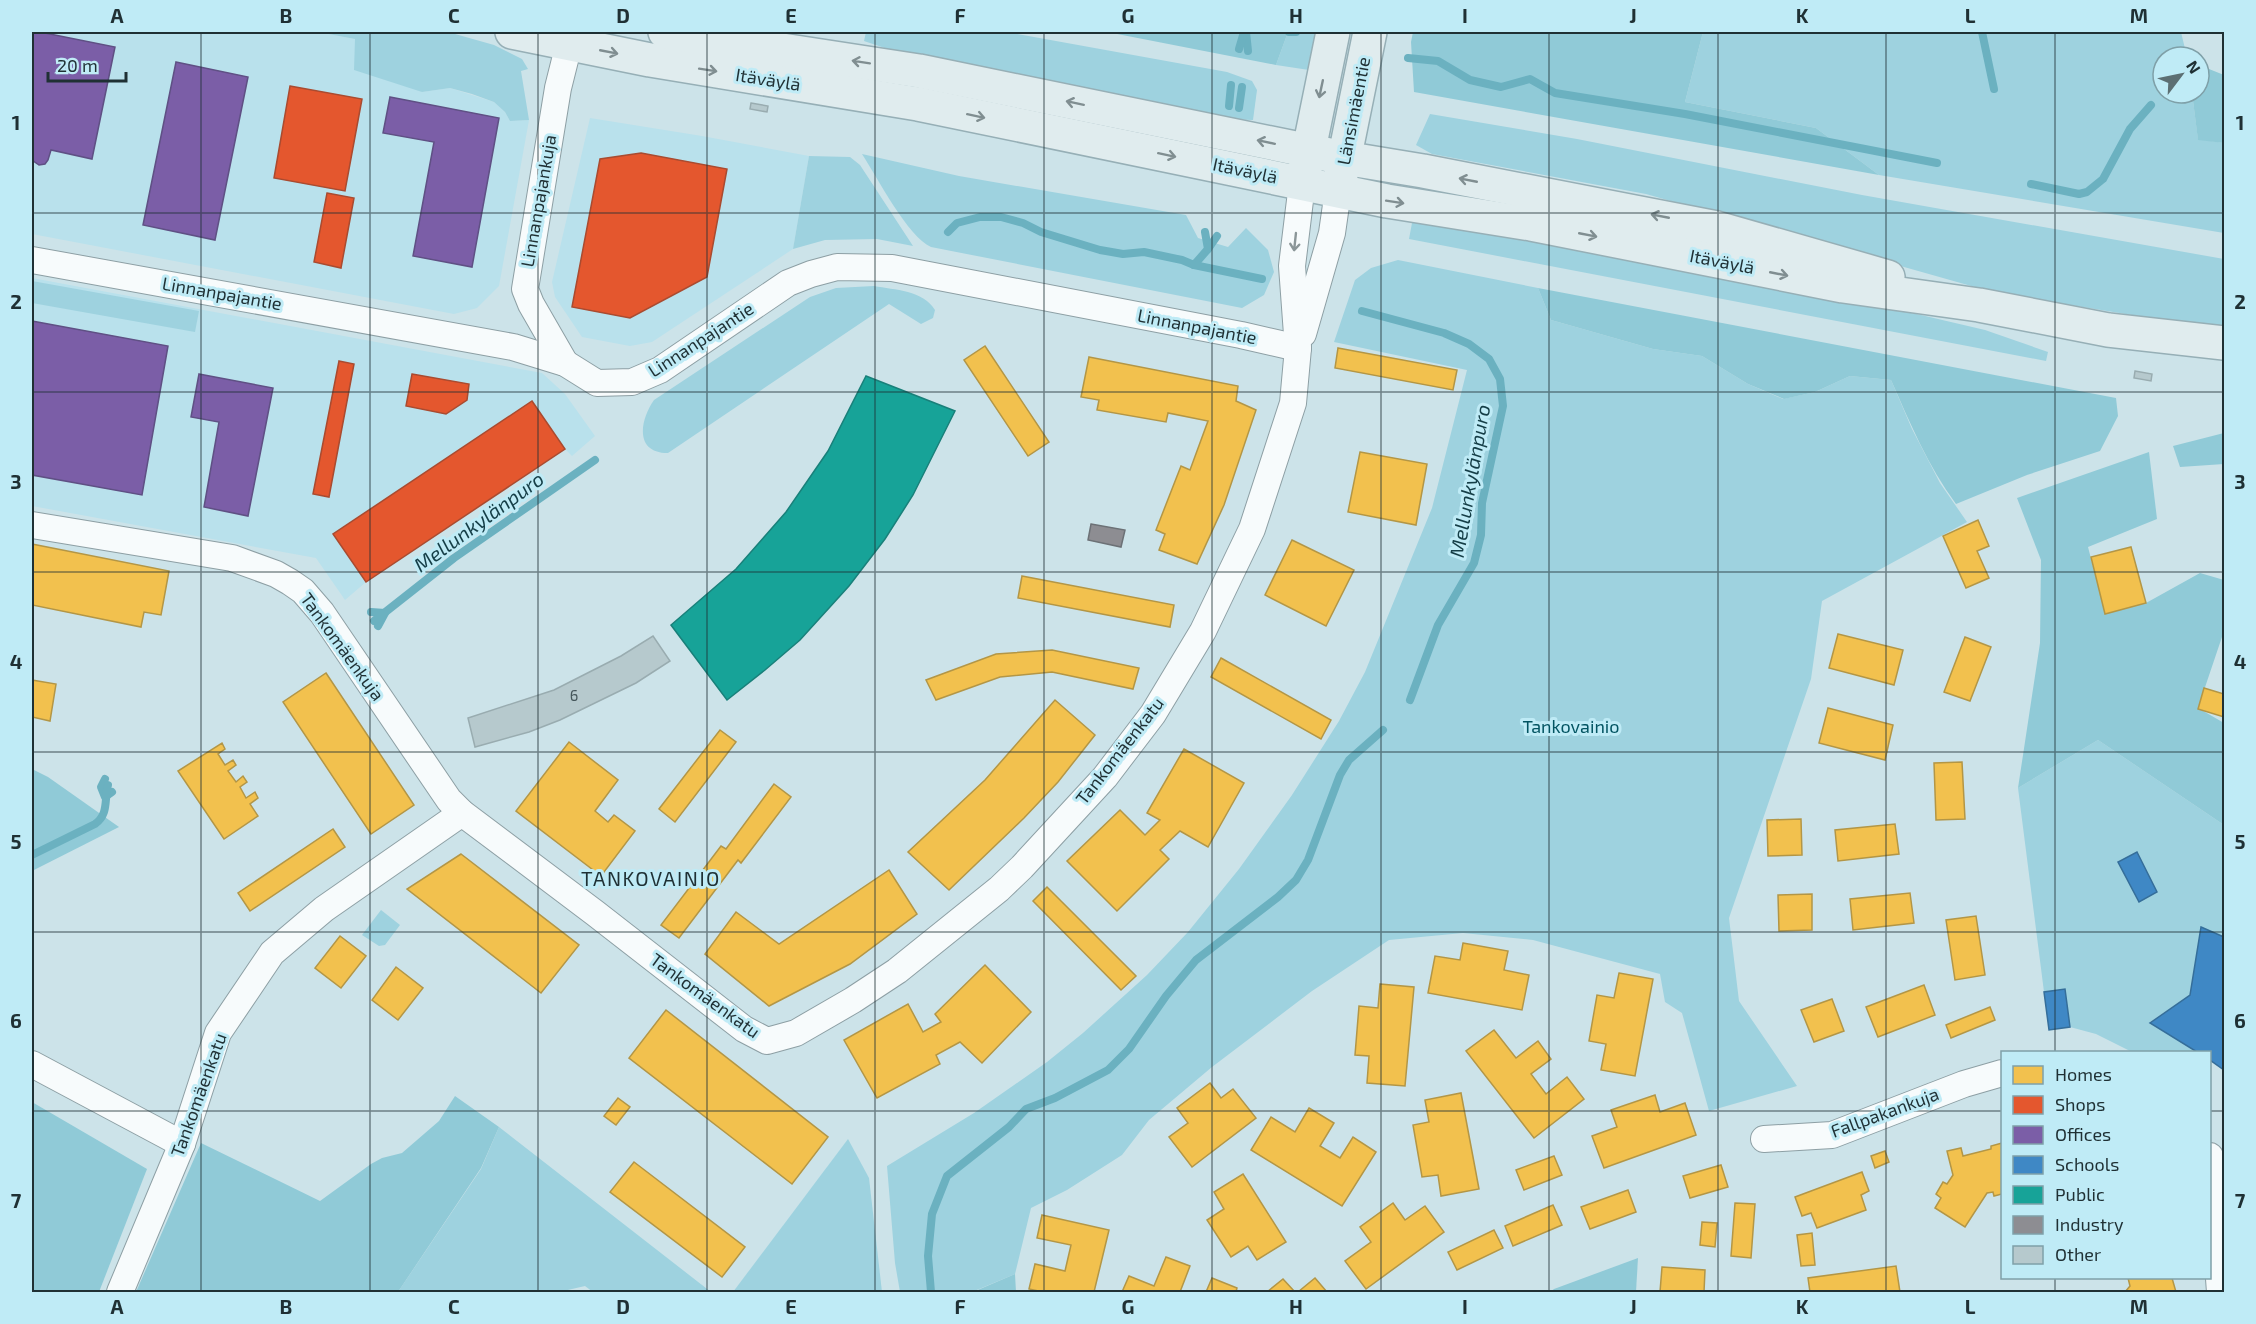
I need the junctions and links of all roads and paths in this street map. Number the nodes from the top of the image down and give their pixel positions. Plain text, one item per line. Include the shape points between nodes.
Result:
1 (512, 32) edge
2 (665, 32) edge
3 (1333, 32) edge
4 (1370, 32) edge
5 (570, 38) edge
6 (1308, 151) junction
7 (1344, 158) junction
8 (1302, 184) junction
9 (1338, 191) junction
10 (32, 260) edge
11 (1979, 305) junction
12 (2108, 330) junction
13 (2224, 343) edge
14 (1298, 348) junction
15 (2224, 360) edge
16 (565, 363) junction
17 (32, 525) edge
18 (462, 813) junction
19 (32, 1064) edge
20 (2001, 1072) edge
21 (1764, 1139) dead end
22 (182, 1144) junction
23 (2211, 1170) edge
24 (120, 1293) edge
25 (2220, 1293) edge

1 - 5 main road, Itäväylä
6 -> 2 main road, Itäväylä via 919,71
3 -> 6 main road, Länsimäentie
4 - 7 main road, Länsimäentie
5 -> 8 main road, Itäväylä via 650,60 918,104
5 - 16 street, Linnanpajankuja via 525,289
6 - 7 main road, Itäväylä
6 - 8 main road, Länsimäentie
7 - 9 main road, Länsimäentie
11 -> 7 main road, Itäväylä via 1717,228
8 - 9 main road, Itäväylä
8 -> 14 street, Tankomäenkatu via 1292,266
9 -> 11 main road, Itäväylä via 1531,224 1843,286
9 - 14 street, Tankomäenkatu via 1332,233
10 - 16 street, Linnanpajantie via 502,345
11 - 12 main road, Itäväylä
12 - 13 main road, Itäväylä
12 - 15 main road, Itäväylä
14 - 16 street, Linnanpajantie via 892,268 837,267 788,283 660,370 632,382 597,382
14 - 18 street, Tankomäenkatu via 1293,403 1252,529 1203,631 1153,714 1105,777 999,889 897,971 796,1034 767,1041 744,1029
17 - 18 street, Tankomäenkuja via 232,558 290,582 322,613 449,800
18 - 22 street, Tankomäenkatu via 324,909 272,953 218,1033
19 - 22 street
20 - 21 street, Fallpakankuja via 1832,1136
22 - 24 street, Tankomäenkatu
23 - 25 street

